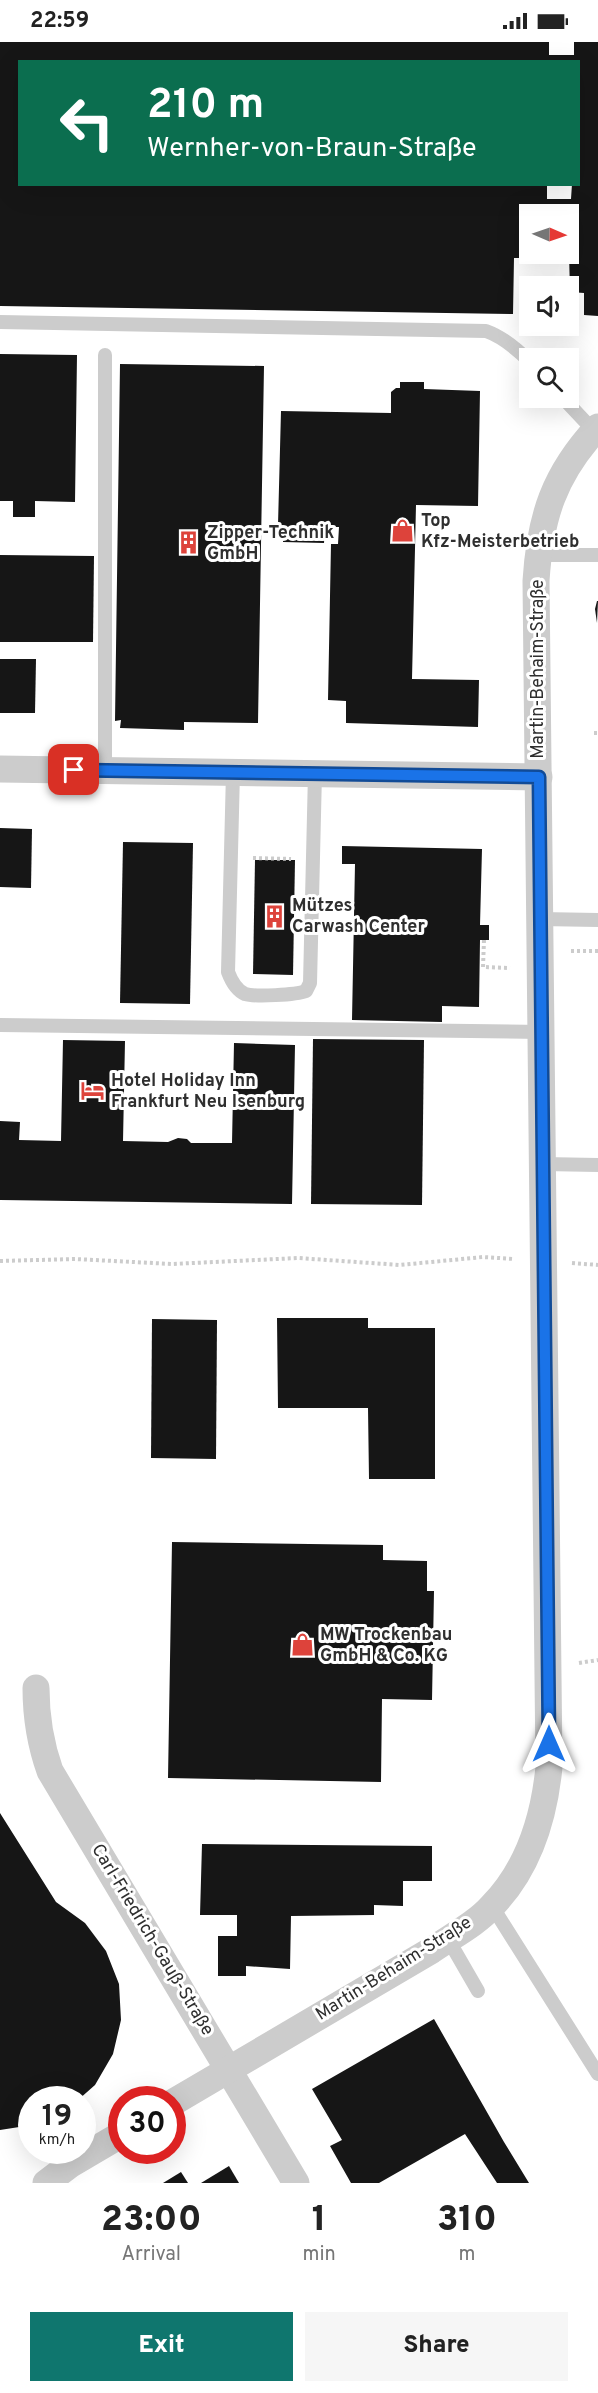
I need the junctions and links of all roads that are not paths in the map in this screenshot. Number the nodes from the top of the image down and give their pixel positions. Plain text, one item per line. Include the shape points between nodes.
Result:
1 (0, 322) edge
2 (519, 352) edge
3 (105, 355) dead end
4 (573, 408) edge
5 (596, 429) edge
6 (538, 555) junction
7 (598, 555) edge
8 (0, 769) edge
9 (105, 770) junction
10 (233, 772) junction
11 (315, 773) junction
12 (539, 777) junction
13 (540, 919) junction
14 (598, 920) edge
15 (0, 1025) edge
16 (542, 1032) junction
17 (543, 1164) junction
18 (598, 1165) edge
19 (36, 1688) dead end
20 (492, 1906) junction
21 (448, 1939) junction
22 (478, 1991) dead end
23 (229, 2069) junction
24 (598, 2074) edge
25 (186, 2095) edge
26 (108, 2142) edge
27 (46, 2183) edge
28 (296, 2183) edge

1 - 2 lane via 486,331
3 - 9 lane
4 - 5 lane
5 - 6 street, Martin-Behaim-Straße via 567,464 555,487 547,506
6 - 7 lane
6 - 12 street, Martin-Behaim-Straße
8 - 9 street
9 - 10 street
10 - 11 street
10 - 11 lane via 228,972 232,983 245,994 296,995 306,991 310,983
11 - 12 street
12 - 13 street, Martin-Behaim-Straße
13 - 14 lane
13 - 16 street, Martin-Behaim-Straße
15 - 16 lane
16 - 17 street, Martin-Behaim-Straße
17 - 18 lane
17 - 20 street, Martin-Behaim-Straße via 549,1767 538,1829 525,1858
19 - 23 street, Carl-Friedrich-Gauß-Straße via 36,1718 50,1771
20 - 21 street, Martin-Behaim-Straße
20 - 24 lane
21 - 22 lane
21 - 23 street, Martin-Behaim-Straße
23 - 25 street, Martin-Behaim-Straße
23 - 28 street, Carl-Friedrich-Gauß-Straße
26 - 27 street

